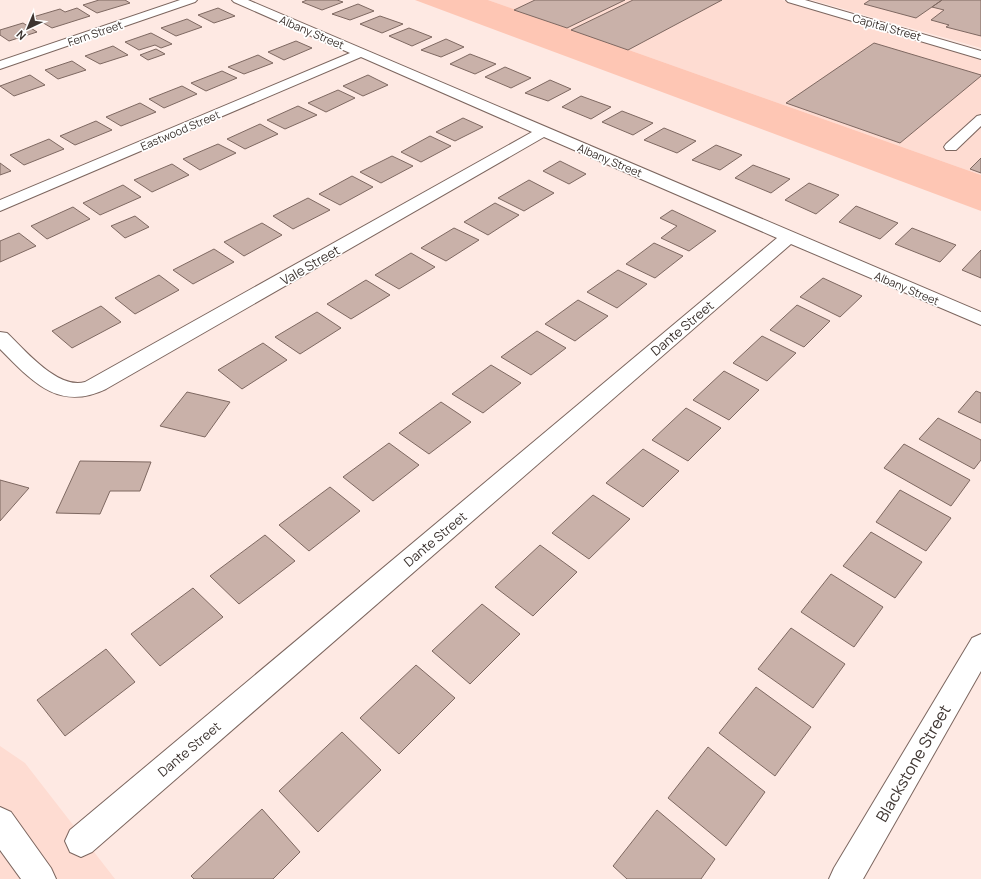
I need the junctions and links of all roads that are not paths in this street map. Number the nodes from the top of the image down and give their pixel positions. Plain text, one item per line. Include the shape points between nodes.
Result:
1 (191, 0) edge
2 (238, 0) edge
3 (792, 0) edge
4 (360, 53) junction
5 (981, 55) edge
6 (0, 65) edge
7 (981, 119) edge
8 (544, 132) junction
9 (950, 147) dead end
10 (0, 206) edge
11 (789, 237) junction
12 (981, 320) edge
13 (0, 338) edge
14 (981, 646) edge
15 (0, 823) edge
16 (82, 841) dead end
17 (40, 879) edge
18 (845, 879) edge

1 - 6 street, Fern Street
2 - 4 street, Albany Street
3 - 5 street, Capital Street
4 - 8 street, Albany Street
4 - 10 street, Eastwood Street
7 - 9 lane
8 - 11 street, Albany Street
8 - 13 street, Vale Street via 88,388 72,391 56,386 41,376
11 - 12 street, Albany Street
11 - 16 street, Dante Street
14 - 18 street, Blackstone Street
15 - 17 street

